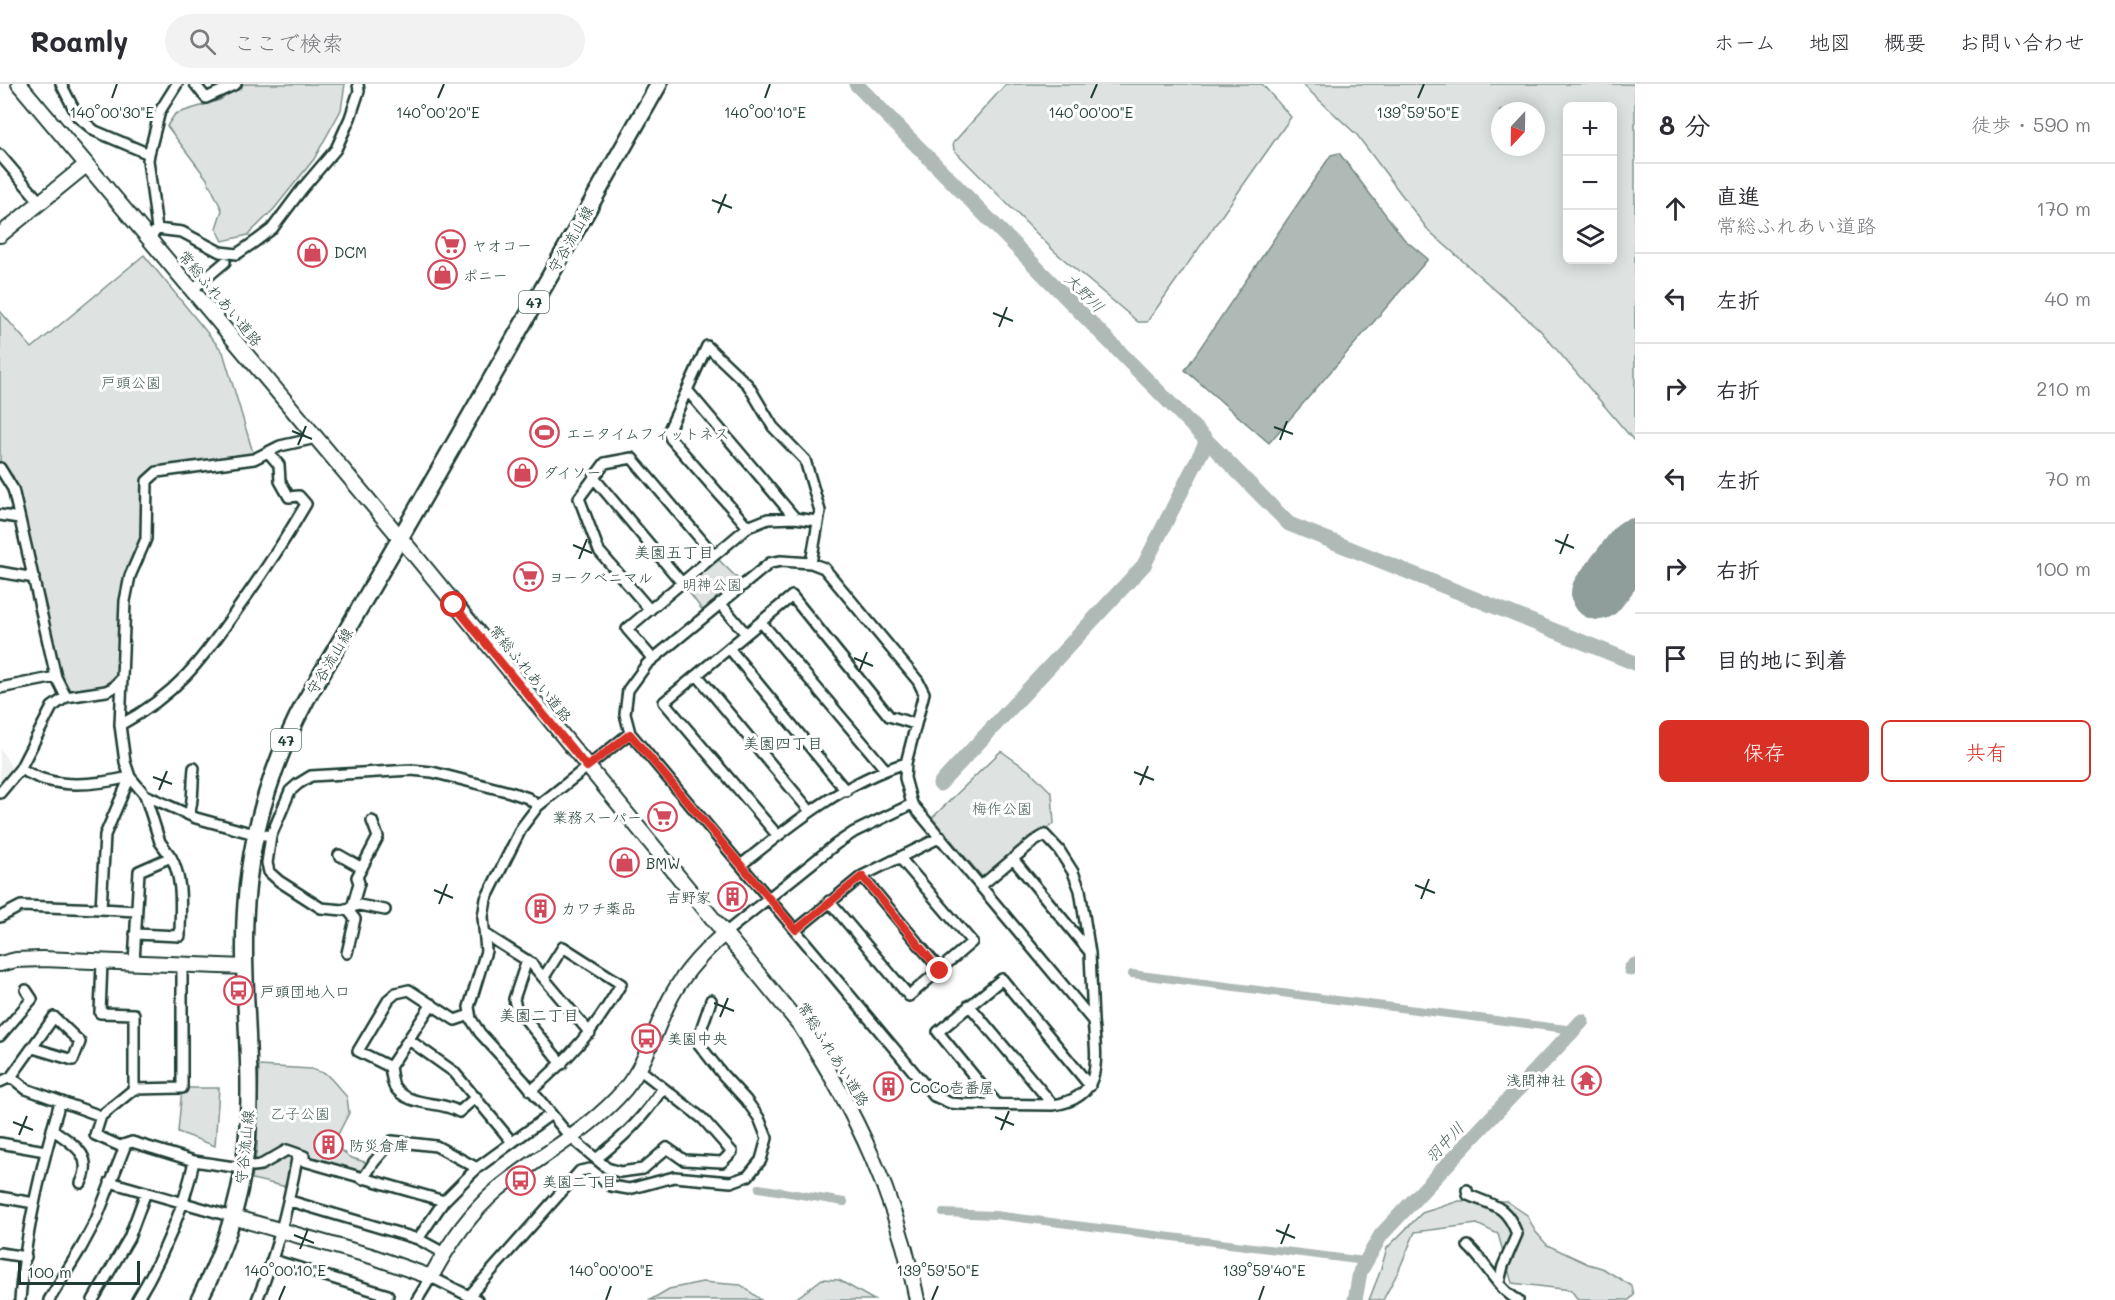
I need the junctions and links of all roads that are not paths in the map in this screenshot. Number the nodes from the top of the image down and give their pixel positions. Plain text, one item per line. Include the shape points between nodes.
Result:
1 (19, 84) edge
2 (61, 84) edge
3 (177, 84) edge
4 (195, 84) edge
5 (236, 84) edge
6 (358, 84) edge
7 (659, 84) edge
8 (149, 154) junction
9 (1, 158) edge
10 (86, 165) junction
11 (40, 202) junction
12 (0, 235) edge
13 (153, 235) junction
14 (225, 262) dead end
15 (193, 290) junction
16 (687, 390) junction
17 (316, 438) junction
18 (268, 452) junction
19 (0, 468) edge
20 (594, 478) junction
21 (0, 514) edge
22 (19, 518) junction
23 (795, 518) junction
24 (817, 521) junction
25 (748, 527) junction
26 (399, 537) junction
27 (714, 555) junction
28 (811, 563) junction
29 (0, 572) edge
30 (34, 578) junction
31 (682, 583) junction
32 (720, 603) junction
33 (650, 610) junction
34 (761, 622) junction
35 (746, 634) junction
36 (729, 648) junction
37 (653, 659) junction
38 (697, 675) junction
39 (56, 676) junction
40 (122, 678) junction
41 (0, 688) edge
42 (66, 697) junction
43 (915, 724) junction
44 (120, 725) junction
45 (630, 734) junction
46 (906, 763) junction
47 (587, 767) junction
48 (194, 768) dead end
49 (20, 769) junction
50 (885, 769) junction
51 (130, 777) junction
52 (846, 791) junction
53 (0, 793) edge
54 (145, 795) junction
55 (912, 804) junction
56 (538, 806) junction
57 (810, 811) junction
58 (189, 815) junction
59 (372, 820) dead end
60 (263, 835) junction
61 (778, 836) junction
62 (941, 837) junction
63 (339, 855) dead end
64 (171, 857) junction
65 (900, 858) junction
66 (1013, 859) junction
67 (741, 865) junction
68 (362, 868) junction
69 (862, 876) junction
70 (982, 885) junction
71 (767, 897) junction
72 (830, 901) junction
73 (101, 909) junction
74 (349, 909) junction
75 (385, 909) dead end
76 (136, 911) junction
77 (0, 917) edge
78 (796, 930) junction
79 (725, 933) junction
80 (135, 934) junction
81 (485, 934) junction
82 (347, 953) dead end
83 (1090, 953) junction
84 (527, 960) junction
85 (102, 962) junction
86 (134, 963) junction
87 (0, 964) edge
88 (182, 965) junction
89 (245, 967) junction
90 (940, 971) junction
91 (544, 977) junction
92 (26, 990) dead end
93 (711, 1000) dead end
94 (432, 1004) junction
95 (969, 1005) junction
96 (470, 1015) junction
97 (1093, 1021) junction
98 (590, 1033) junction
99 (0, 1036) edge
100 (409, 1040) junction
101 (33, 1048) junction
102 (562, 1064) junction
103 (390, 1067) junction
104 (639, 1069) junction
105 (11, 1077) junction
106 (0, 1082) edge
107 (1090, 1086) junction
108 (663, 1088) junction
109 (134, 1089) junction
110 (531, 1091) junction
111 (476, 1097) junction
112 (60, 1102) junction
113 (998, 1104) junction
114 (1053, 1105) junction
115 (551, 1114) junction
116 (100, 1116) junction
117 (52, 1130) junction
118 (570, 1137) junction
119 (512, 1142) junction
120 (0, 1143) edge
121 (126, 1143) junction
122 (45, 1151) junction
123 (596, 1159) junction
124 (194, 1161) junction
125 (304, 1161) junction
126 (244, 1165) junction
127 (477, 1168) junction
128 (363, 1179) junction
129 (110, 1182) junction
130 (81, 1184) dead end
131 (1467, 1190) dead end
132 (146, 1192) junction
133 (0, 1197) edge
134 (290, 1201) junction
135 (182, 1202) junction
136 (444, 1202) junction
137 (34, 1203) junction
138 (233, 1218) junction
139 (282, 1231) junction
140 (418, 1239) junction
141 (1468, 1246) dead end
142 (444, 1252) junction
143 (0, 1253) edge
144 (26, 1257) junction
145 (273, 1260) junction
146 (431, 1277) junction
147 (1499, 1282) junction
148 (467, 1297) edge
149 (20, 1300) edge
150 (49, 1300) edge
151 (93, 1300) edge
152 (137, 1300) edge
153 (199, 1300) edge
154 (256, 1300) edge
155 (380, 1300) edge
156 (417, 1300) edge
157 (917, 1300) edge
158 (1518, 1300) edge

1 - 10 street, 常総ふれあい道路
2 - 8 street via 78,117 94,131
3 - 8 street via 160,111
4 - 5 street via 206,98
6 - 13 street via 350,118 336,149 272,229 256,241 237,254 220,252 182,232
7 - 26 main road, 守谷流山線 / 47
8 - 13 street
9 - 11 street
10 - 11 street
10 - 13 street, 常総ふれあい道路
11 - 12 street
13 - 15 street, 常総ふれあい道路
14 - 15 street
15 - 17 street, 常総ふれあい道路
16 - 23 street
16 - 24 street via 707,346 748,385 773,427 805,460 820,510
16 - 25 street via 668,432 671,439
17 - 18 street
17 - 26 street, 常総ふれあい道路
18 - 40 street via 255,459 157,472 147,481 146,539 130,576 125,601
18 - 44 street via 279,465 280,481 289,497 298,496 306,504 274,560 203,658 171,691
19 - 22 street via 13,489
20 - 27 street via 605,463 632,458
20 - 31 street
20 - 33 street via 579,498 599,551
21 - 22 street
22 - 30 street
23 - 24 street
23 - 25 street via 768,519
24 - 28 street
25 - 27 street
26 - 47 street, 常総ふれあい道路
26 - 60 main road, 守谷流山線 / 47 via 297,717 266,791
27 - 31 street
28 - 32 street via 770,563
28 - 43 street via 824,568 918,681 924,693
29 - 30 street
30 - 39 street
31 - 33 street
32 - 35 street
32 - 37 street
33 - 37 street via 627,629
34 - 35 street
34 - 43 street via 792,596 889,716
34 - 50 street
35 - 36 street
36 - 38 street
36 - 52 street
37 - 45 street via 628,690 625,714
38 - 57 street
38 - 61 street via 664,702
39 - 41 street
39 - 42 street
40 - 42 street via 106,691
40 - 44 street
42 - 49 street via 52,707
43 - 46 street
44 - 51 street
45 - 47 street
45 - 67 street
46 - 50 street
46 - 55 street via 904,778
47 - 56 street
47 - 79 street, 常総ふれあい道路
48 - 58 street via 194,801
49 - 51 street via 47,781 67,783
49 - 53 street
50 - 52 street
51 - 54 street
51 - 73 street via 105,835
52 - 57 street
54 - 58 street
54 - 64 street via 160,842
55 - 62 street
55 - 71 street via 854,832
56 - 60 street via 510,792 432,772 311,776 290,791
56 - 81 street via 510,847 486,899
57 - 61 street
58 - 60 street
59 - 68 street via 378,837
60 - 74 street via 269,872 321,908
60 - 89 main road, 守谷流山線 / 47 via 246,902
61 - 67 street
62 - 65 street
62 - 70 street
63 - 68 street
64 - 76 street via 139,870
64 - 80 street via 178,870 180,936
65 - 69 street
65 - 90 street via 972,942
66 - 70 street
66 - 83 street
66 - 83 street via 1046,835 1059,850 1080,890
67 - 71 street
68 - 74 street
69 - 72 street
69 - 90 street
70 - 97 street
71 - 78 street
71 - 79 street
72 - 78 street
72 - 90 street via 909,996
73 - 76 street
73 - 77 street via 21,906
74 - 75 street
74 - 82 street via 355,919
76 - 80 street
78 - 113 street via 934,1096 950,1103
79 - 104 street via 679,982
79 - 157 street, 常総ふれあい道路 via 800,1025 855,1118 892,1207
80 - 86 street
81 - 84 street
81 - 96 street via 486,951
83 - 97 street
84 - 91 street
84 - 102 street via 514,999 516,1008
85 - 86 street
85 - 87 street via 16,960
85 - 109 street via 100,1013 134,1014
86 - 88 street
88 - 89 street
88 - 109 street via 182,1088
89 - 126 main road, 守谷流山線 / 47 via 248,1114
91 - 98 street
91 - 98 street via 563,947 621,984
92 - 99 street via 33,999
93 - 148 street via 698,1043 746,1100 767,1138 761,1160 748,1176 731,1182 674,1177 629,1189 611,1186 590,1169 580,1171
94 - 96 street via 455,1020
94 - 100 street
94 - 103 street via 409,990 389,999 358,1051
95 - 107 street via 1002,979
95 - 113 street via 938,1032
95 - 114 street
96 - 110 street via 480,1033
97 - 107 street via 1097,1054
98 - 102 street
100 - 103 street
100 - 111 street via 454,1072
101 - 101 street via 54,1017 80,1042 73,1060
101 - 105 street
102 - 110 street
103 - 111 street via 394,1086 410,1098 449,1105 459,1112
104 - 108 street
104 - 118 street via 613,1104
105 - 106 street
105 - 112 street via 26,1089
107 - 114 street via 1067,1103
108 - 123 street via 645,1116
108 - 123 street via 703,1119 732,1152 722,1162 684,1160 667,1148 643,1169 620,1172
109 - 116 street
110 - 115 street
111 - 119 street
112 - 116 street
112 - 117 street
113 - 114 street
115 - 118 street
115 - 119 street
116 - 121 street via 95,1135 120,1146
117 - 122 street
117 - 130 street via 76,1146 85,1159 86,1174
118 - 123 street
118 - 142 street via 497,1191
119 - 127 street
120 - 122 street
121 - 124 street
121 - 129 street
122 - 137 street
124 - 126 street
124 - 135 street
125 - 126 street via 304,1156 287,1150 261,1165
125 - 128 street
125 - 134 street via 297,1160
126 - 138 main road, 守谷流山線 / 47
127 - 128 street via 436,1146 392,1141
127 - 136 street
128 - 136 street
129 - 132 street
129 - 150 street via 96,1220
131 - 147 street via 1468,1195 1505,1212 1517,1234
132 - 135 street
132 - 151 street via 129,1238
133 - 137 street
134 - 139 street
134 - 140 street
135 - 138 street
135 - 152 street via 152,1275
136 - 140 street
137 - 144 street
138 - 139 street
138 - 153 main road, 守谷流山線 / 47
139 - 145 street
139 - 146 street
140 - 142 street
141 - 147 street
142 - 146 street
143 - 144 street
144 - 149 street
145 - 154 street
145 - 155 street via 388,1295
146 - 148 street
146 - 156 street
147 - 158 street

